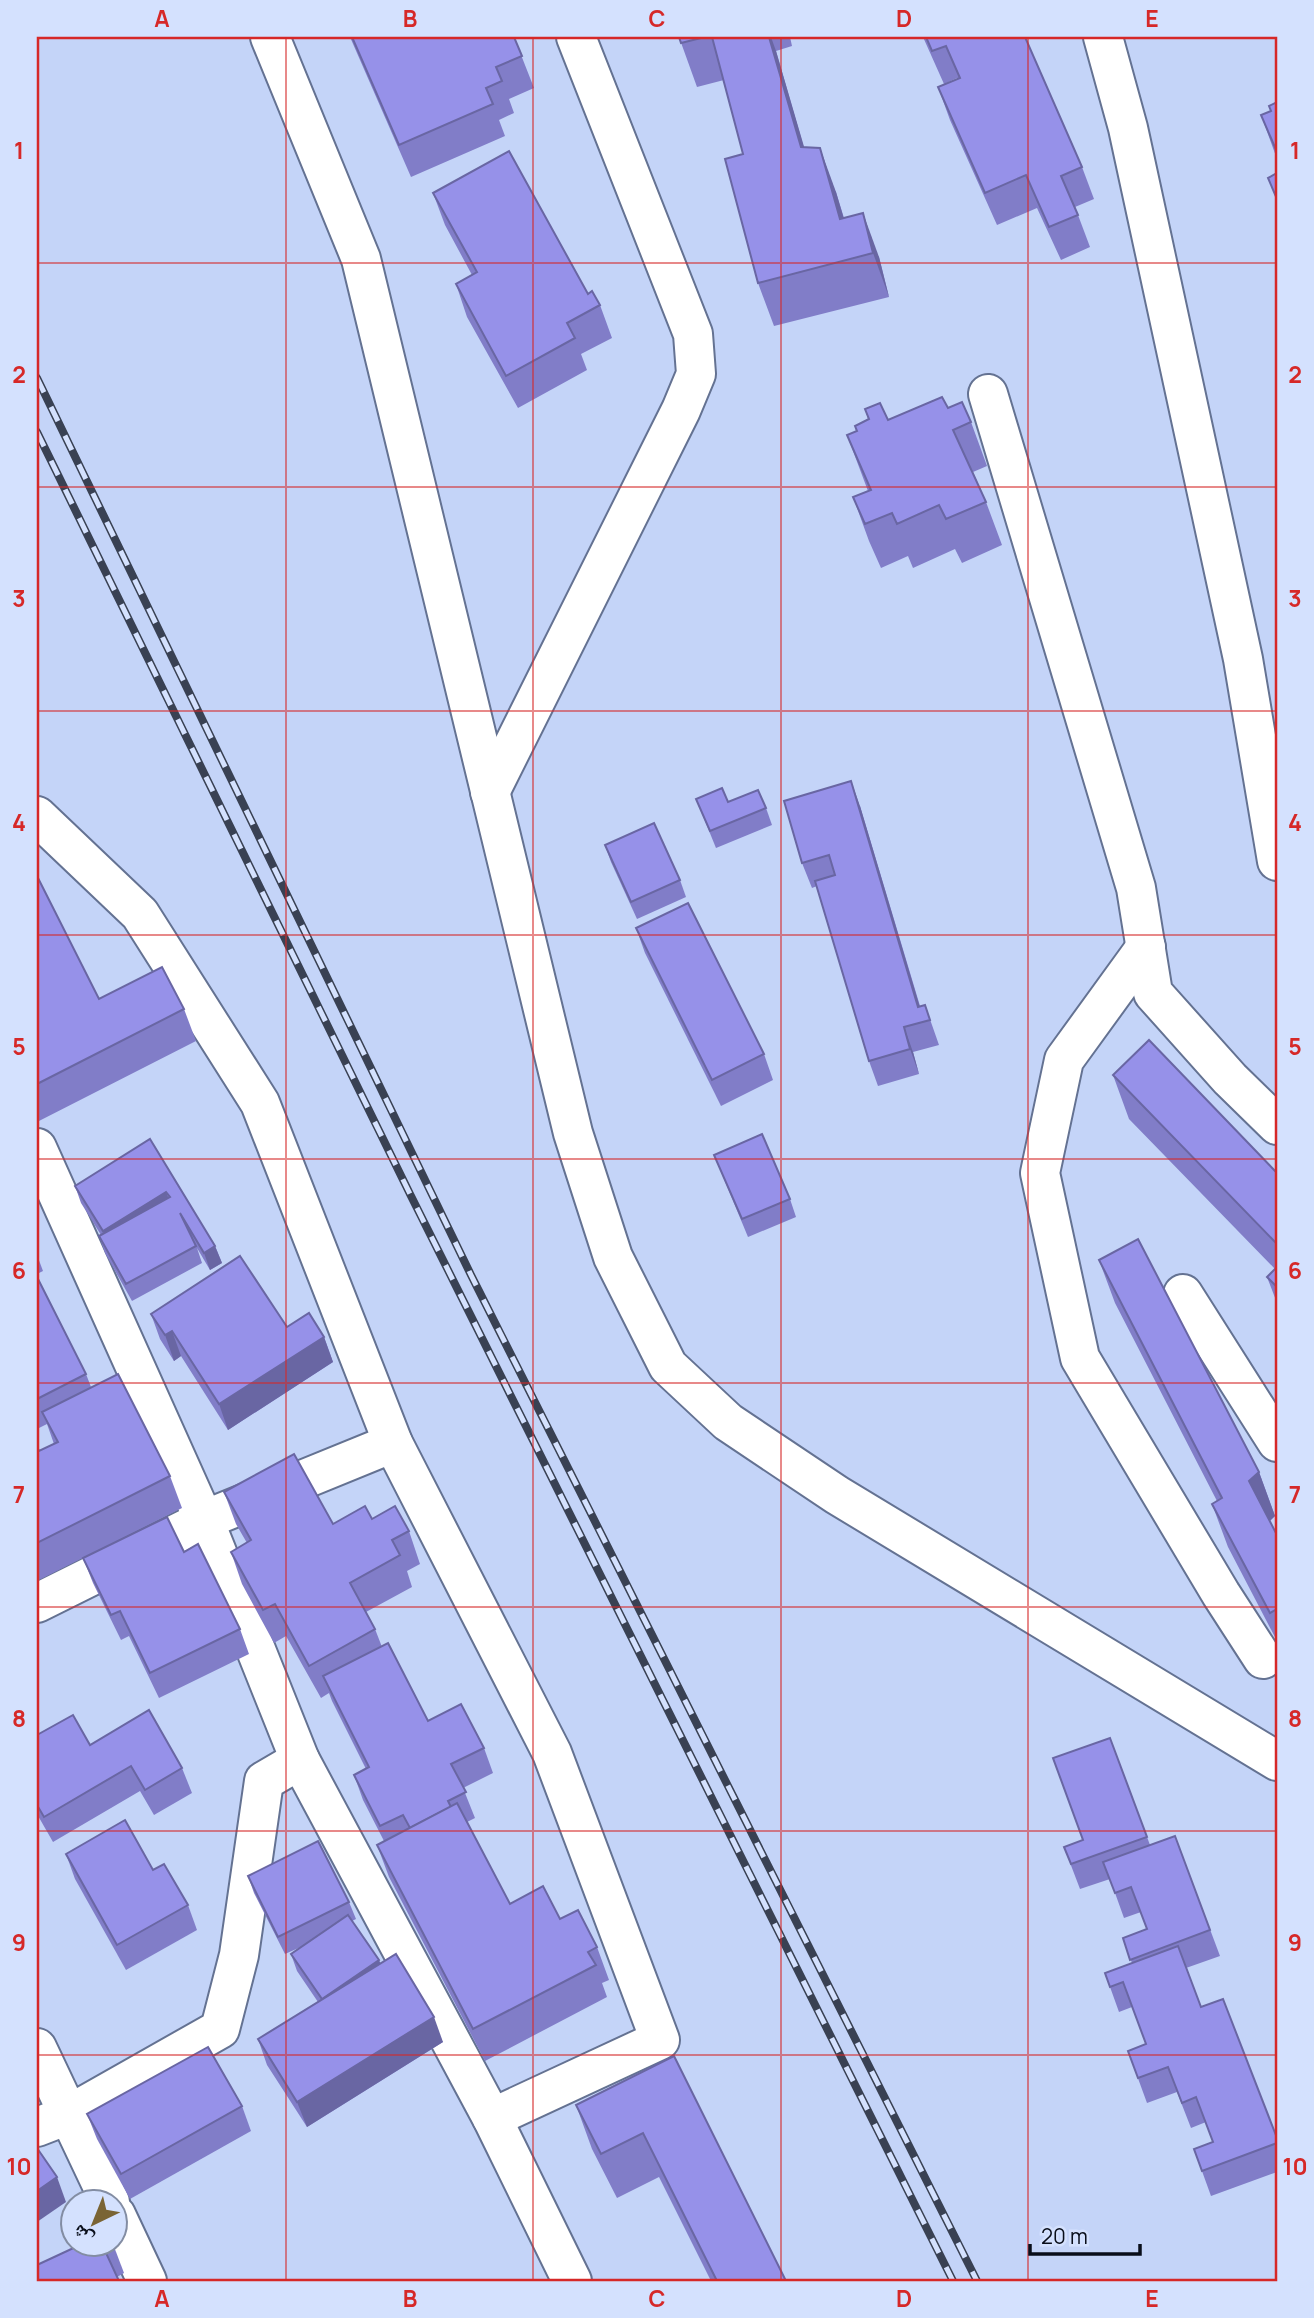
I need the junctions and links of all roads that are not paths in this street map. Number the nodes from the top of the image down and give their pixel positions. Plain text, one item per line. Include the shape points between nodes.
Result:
1 (270, 37) edge
2 (576, 37) edge
3 (1103, 37) edge
4 (988, 394) dead end
5 (490, 792) junction
6 (37, 816) edge
7 (1277, 861) edge
8 (1146, 947) junction
9 (1277, 1125) edge
10 (37, 1148) edge
11 (1184, 1294) dead end
12 (1277, 1442) edge
13 (393, 1443) junction
14 (204, 1520) junction
15 (37, 1603) edge
16 (1263, 1659) dead end
17 (300, 1760) junction
18 (1277, 1761) edge
19 (37, 2048) edge
20 (492, 2118) junction
21 (52, 2121) edge
22 (99, 2188) edge
23 (130, 2244) edge
24 (147, 2281) edge
25 (572, 2281) edge

1 - 5 street via 361,259
2 - 5 street via 693,334 696,374
3 - 7 street via 1128,128 1243,659
4 - 8 street via 1136,888
5 - 18 street via 573,1133 613,1257 668,1366 728,1422 837,1495
6 - 13 street via 140,914 260,1103
8 - 9 street via 1153,993
8 - 16 street via 1064,1060 1040,1173 1080,1359
10 - 14 street
11 - 12 street
13 - 14 street
13 - 20 street via 552,1753 660,2040
14 - 15 street
14 - 17 street
17 - 20 street
17 - 21 street via 264,1781 239,1955 220,2029
19 - 21 street
20 - 25 street
21 - 22 street
23 - 24 street

